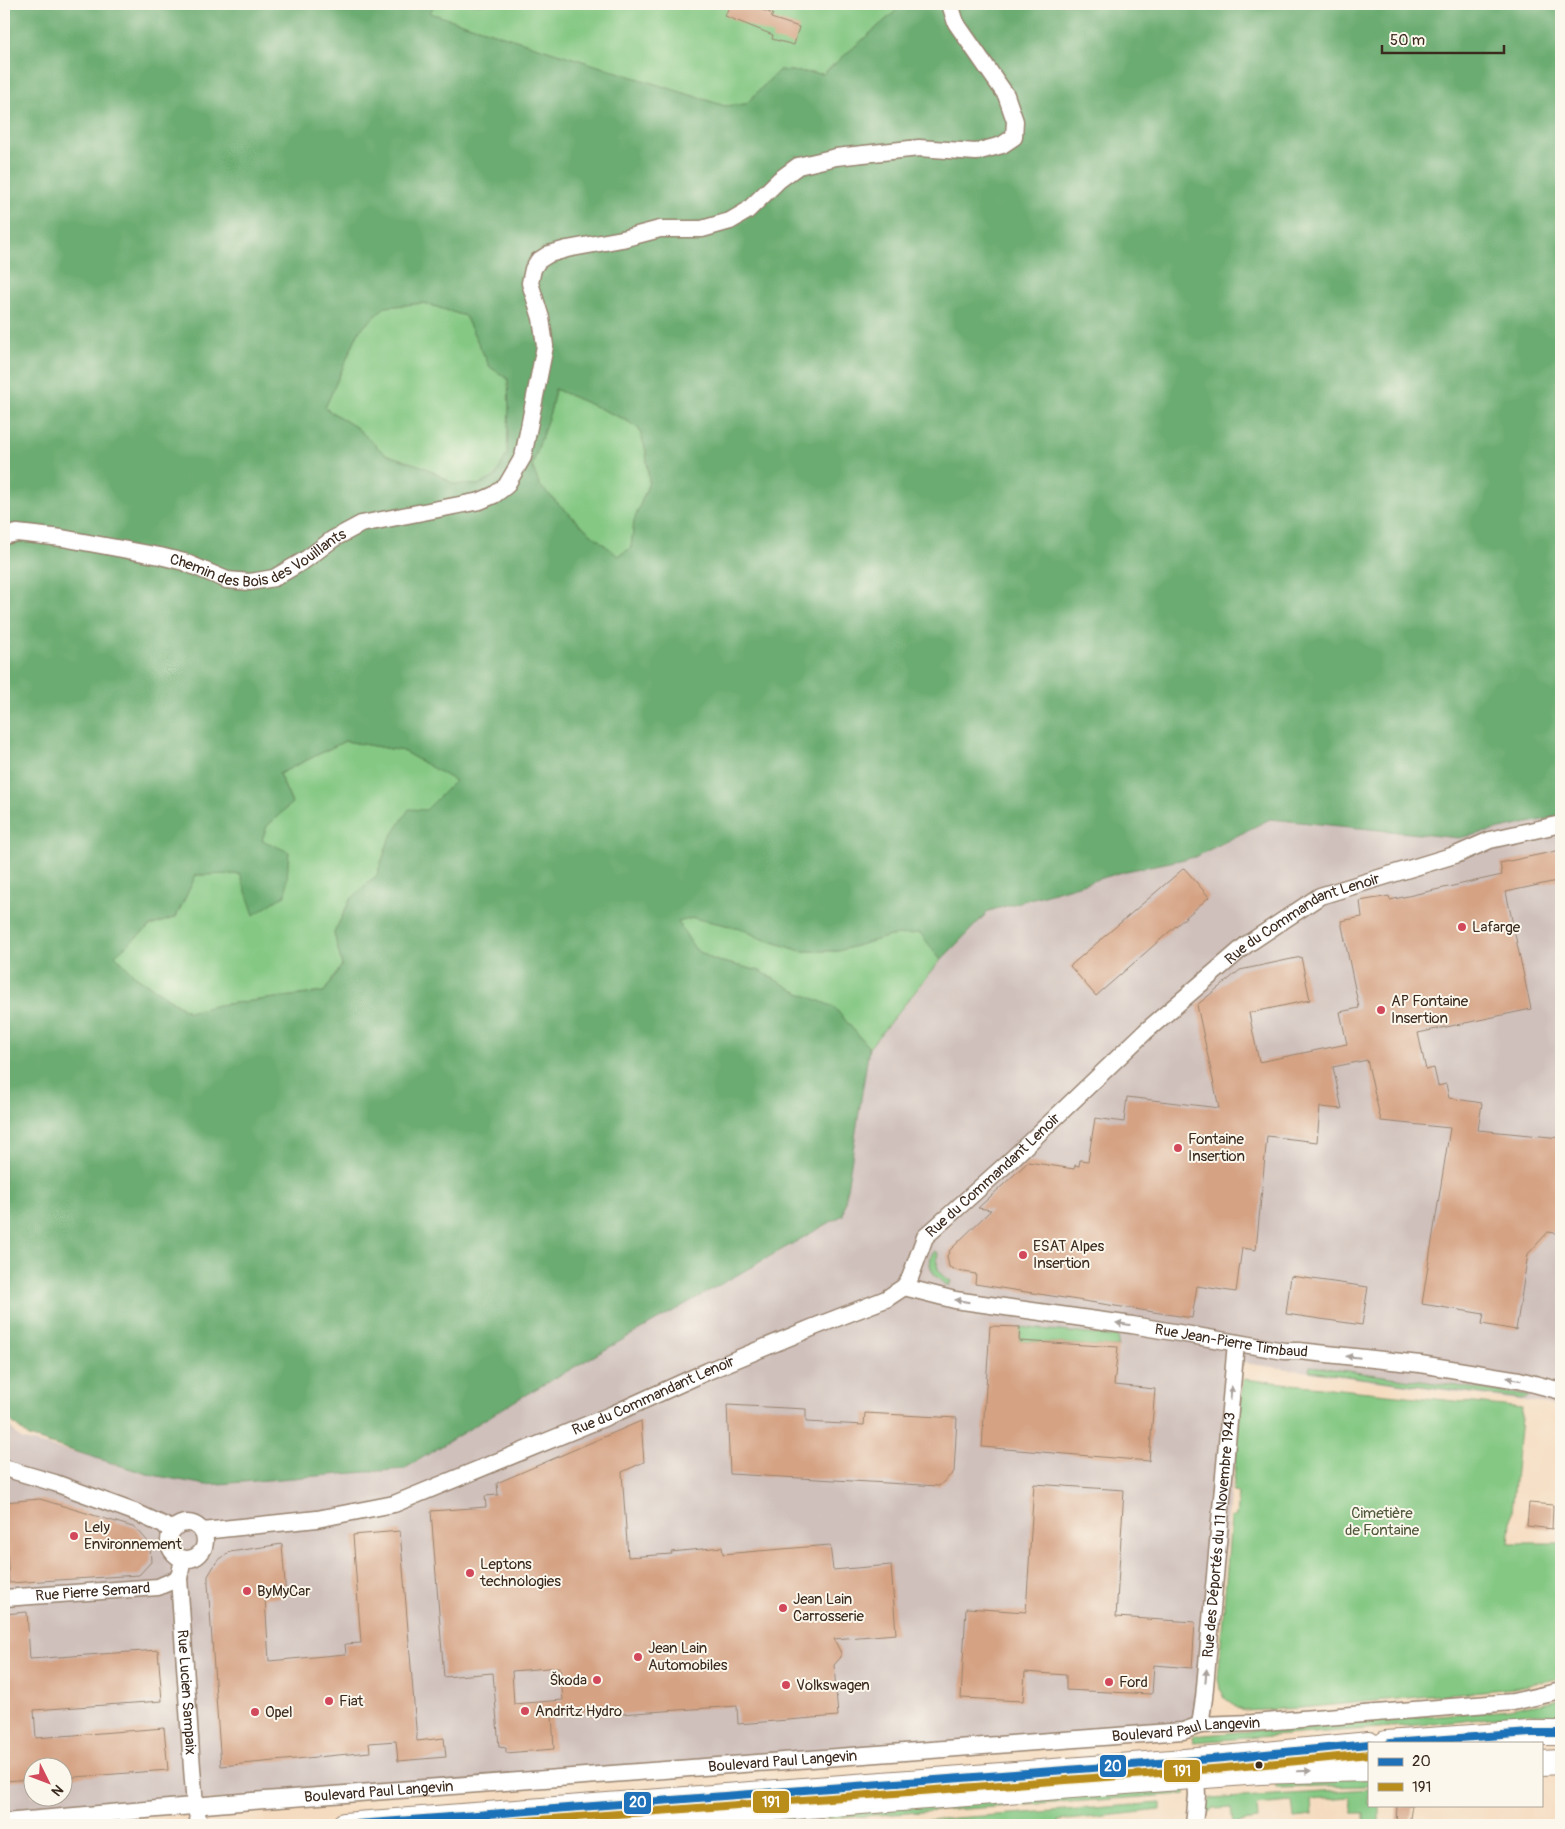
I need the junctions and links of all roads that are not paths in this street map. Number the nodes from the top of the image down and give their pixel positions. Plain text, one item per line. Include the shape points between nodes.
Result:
1 (950, 4) edge
2 (4, 536) edge
3 (1561, 824) edge
4 (904, 1287) junction
5 (1236, 1343) junction
6 (1561, 1391) edge
7 (4, 1468) edge
8 (172, 1529) junction
9 (203, 1531) junction
10 (183, 1559) junction
11 (179, 1578) junction
12 (4, 1598) edge
13 (1561, 1692) edge
14 (1200, 1725) junction
15 (1561, 1733) edge
16 (1399, 1742) edge
17 (1368, 1744) edge
18 (1561, 1762) edge
19 (1542, 1763) edge
20 (1368, 1769) edge
21 (1196, 1777) junction
22 (195, 1806) junction
23 (4, 1822) edge
24 (200, 1825) edge
25 (344, 1825) edge
26 (557, 1825) edge
27 (1194, 1825) edge

1 - 2 street, Chemin des Bois des Vouillants via 956,23 1006,95 1015,121 1014,137 1002,145 976,152 919,148 836,157 798,166 747,211 730,221 702,229 660,229 567,249 538,261 530,283 541,318 545,346 523,457 506,486 494,495 480,501 361,524 274,578 250,582 227,580 160,556 62,538 17,533
3 - 4 street, Rue du Commandant Lenoir via 1490,840 1458,854 1320,896 1246,945 1146,1031 925,1237
5 -> 4 street, Rue Jean-Pierre Timbaud via 955,1300
4 - 9 street, Rue du Commandant Lenoir via 886,1300 814,1327 394,1504 317,1519
6 -> 5 street, Rue Jean-Pierre Timbaud via 1520,1380 1420,1364 1284,1351
14 -> 5 street, Rue des Déportés du 11 Novembre 1943
7 - 8 street via 55,1483
8 - 9 street via 188,1522
8 - 10 street via 170,1549
9 - 10 street via 205,1543 201,1553 192,1559
10 - 11 street, Rue Lucien Sampaix
11 - 12 street, Rue Pierre Semard via 158,1587
11 - 22 street, Rue Lucien Sampaix
13 - 14 street, Boulevard Paul Langevin via 1513,1702
14 - 22 street, Boulevard Paul Langevin via 1183,1731
15 - 16 main road via 1530,1732
17 - 25 main road, Boulevard Paul Langevin via 1224,1758
18 - 19 main road
21 -> 20 main road
21 - 26 main road
21 - 27 street
22 - 23 street, Boulevard Paul Langevin
22 - 24 street, Rue Lucien Sampaix

